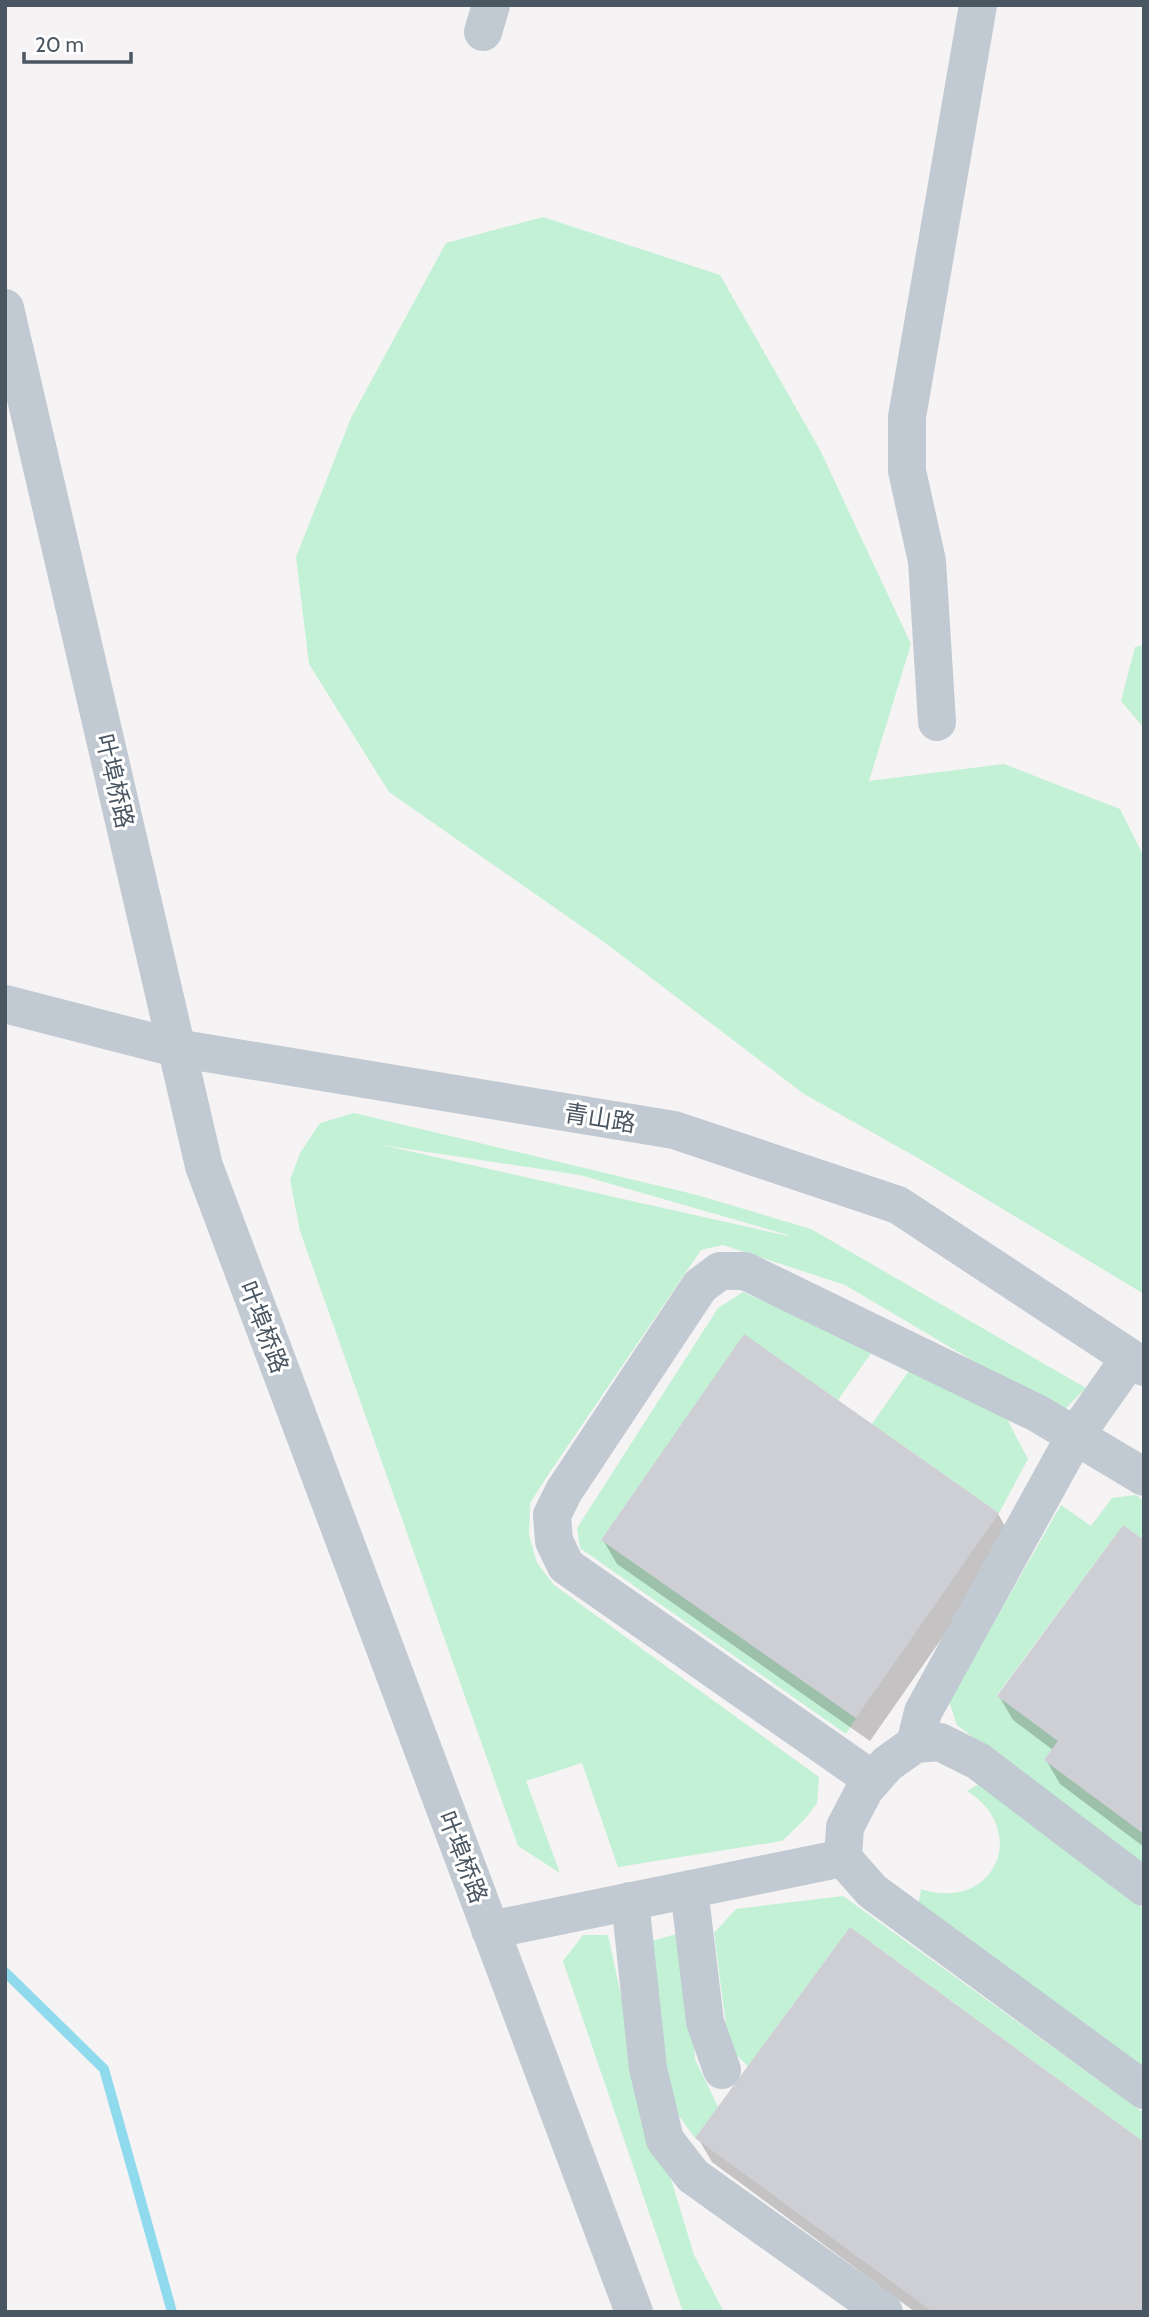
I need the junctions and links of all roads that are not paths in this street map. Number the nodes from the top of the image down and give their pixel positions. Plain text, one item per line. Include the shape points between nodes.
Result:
1 (978, 5) edge
2 (5, 308) edge
3 (937, 722) dead end
4 (5, 1004) edge
5 (176, 1048) junction
6 (1137, 1363) edge
7 (1075, 1436) junction
8 (1144, 1477) edge
9 (915, 1744) junction
10 (873, 1780) junction
11 (844, 1858) junction
12 (1144, 1887) edge
13 (689, 1889) junction
14 (630, 1901) junction
15 (490, 1930) junction
16 (722, 2070) dead end
17 (1144, 2090) edge
18 (634, 2312) edge
19 (884, 2312) edge

1 - 3 street via 907,417 907,471 927,561
2 - 5 street, 叶埠桥路
4 - 5 street, 青山路
5 - 6 street, 青山路 via 674,1130 898,1205
5 - 15 street, 叶埠桥路 via 204,1166
6 - 7 street
7 - 8 street
7 - 9 street via 923,1712
7 - 10 street via 1037,1413 745,1271 720,1271 700,1286 564,1490 552,1515 554,1541 566,1566
9 - 10 street
9 - 12 street via 940,1742 978,1760
10 - 11 street via 845,1827
11 - 13 street
11 - 17 street via 872,1891
13 - 14 street
13 - 16 street via 705,2022
14 - 15 street
14 - 19 street via 648,2068 665,2140 693,2176
15 - 18 street, 叶埠桥路

